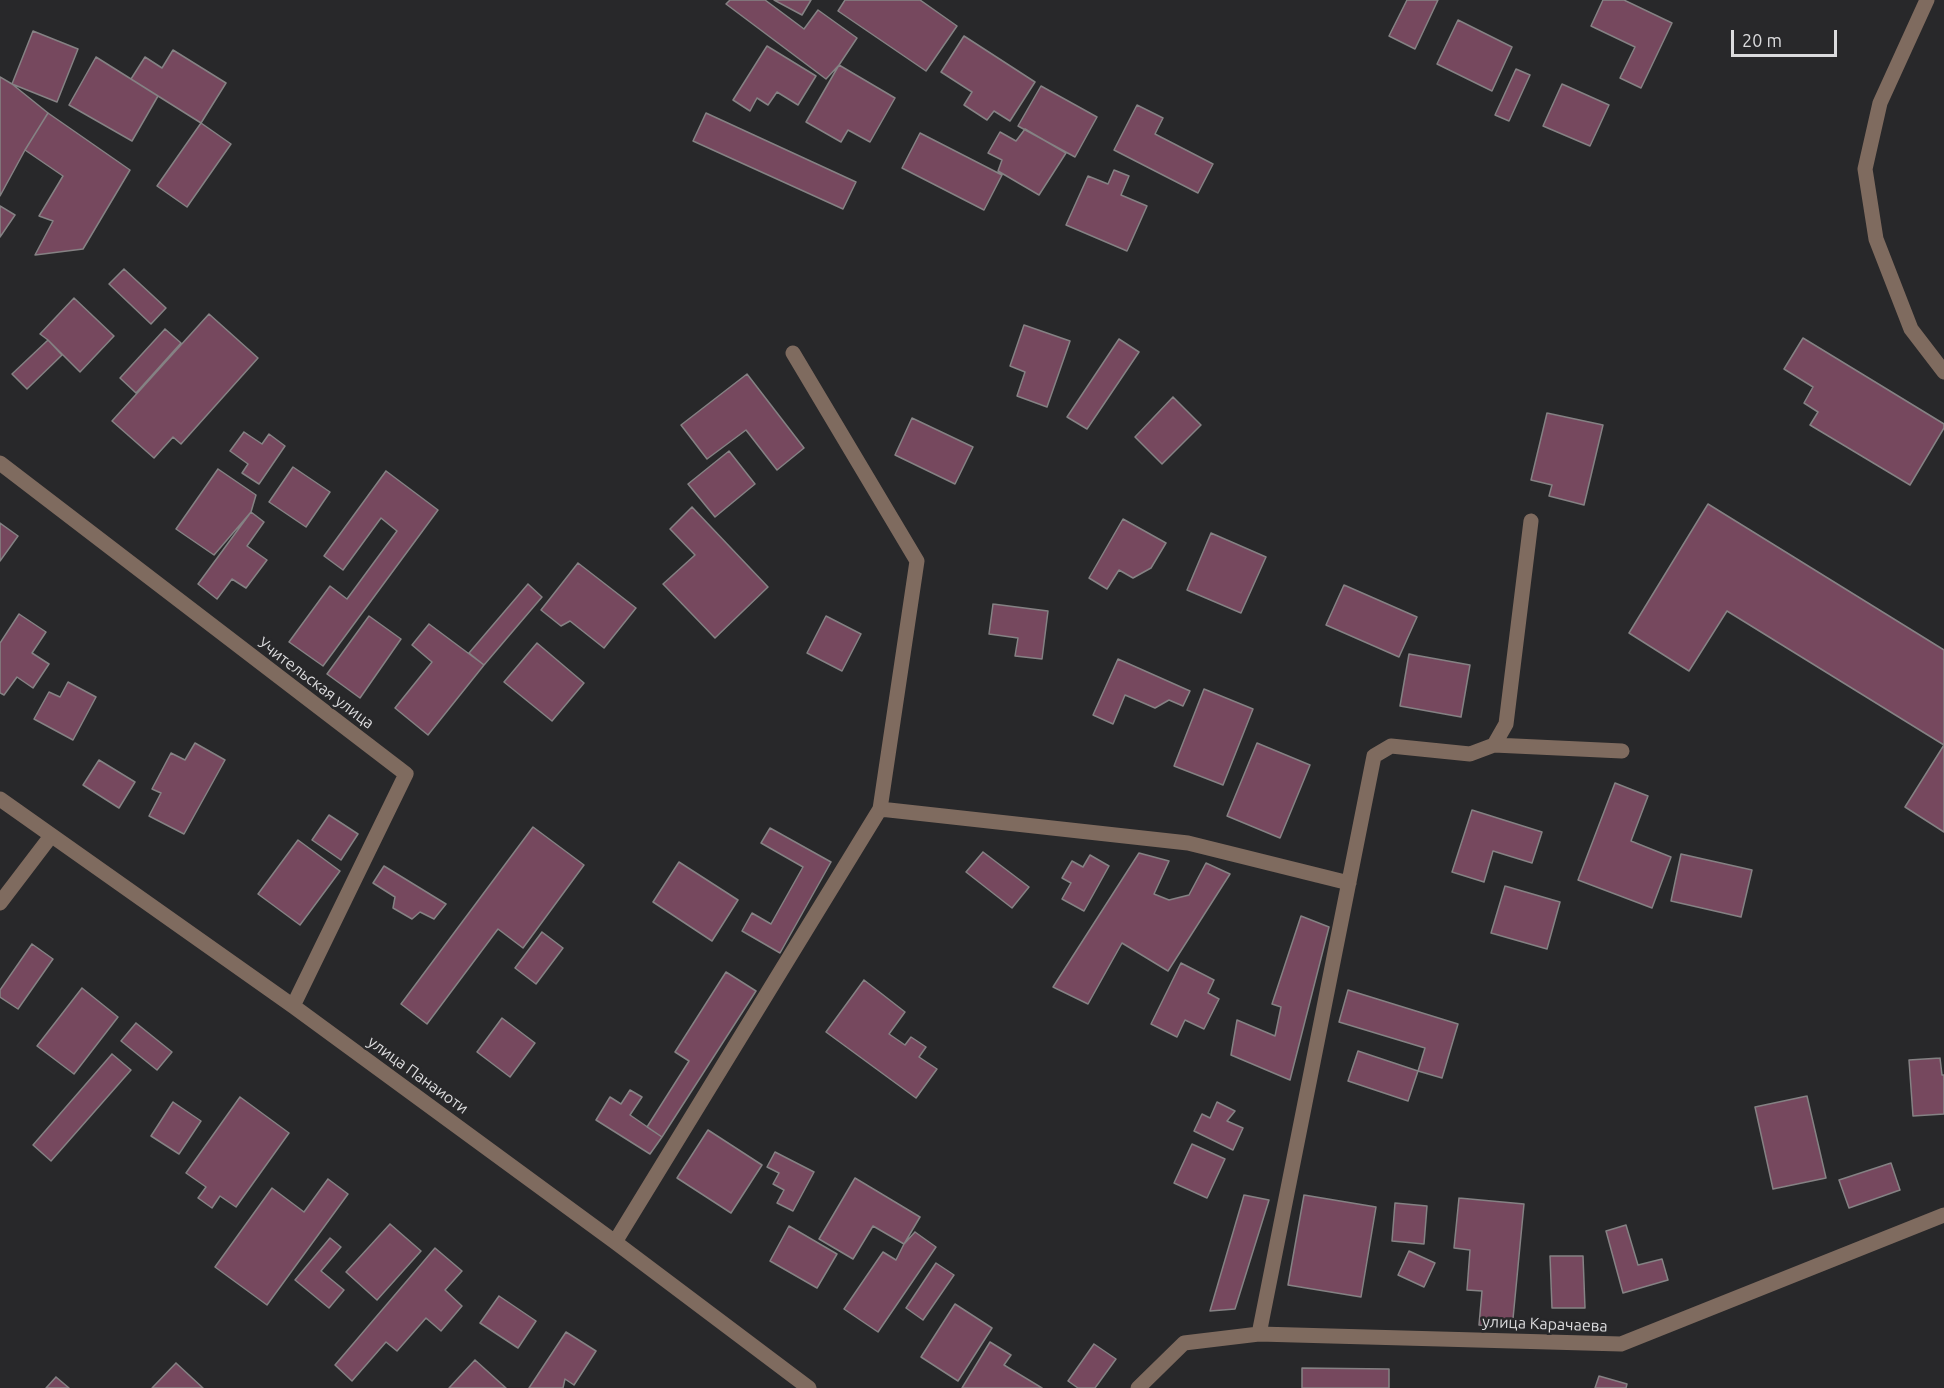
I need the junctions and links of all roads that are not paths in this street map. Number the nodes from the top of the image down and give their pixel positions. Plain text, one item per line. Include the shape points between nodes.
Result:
1 (1927, 0) edge
2 (793, 353) dead end
3 (1944, 372) edge
4 (0, 463) edge
5 (1531, 521) dead end
6 (1494, 745) junction
7 (1622, 751) dead end
8 (0, 799) edge
9 (880, 809) junction
10 (51, 836) junction
11 (1349, 883) junction
12 (0, 903) edge
13 (293, 1006) junction
14 (1944, 1215) edge
15 (615, 1242) junction
16 (1259, 1334) junction
17 (809, 1388) edge
18 (1138, 1388) edge

1 - 3 street via 1880,103 1865,169 1876,239 1911,329
2 - 9 street via 917,561
4 - 13 street, Учительская улица via 406,774
5 - 6 street via 1506,724
6 - 7 street
6 - 11 street via 1470,754 1391,746 1374,756
8 - 10 street, улица Панаиоти
9 - 11 street via 1188,843
9 - 15 street
10 - 12 street
10 - 13 street, улица Панаиоти
11 - 16 street
13 - 15 street, улица Панаиоти
14 - 16 street, улица Карачаева via 1621,1344
15 - 17 street, улица Панаиоти
16 - 18 street, улица Карачаева via 1184,1343

